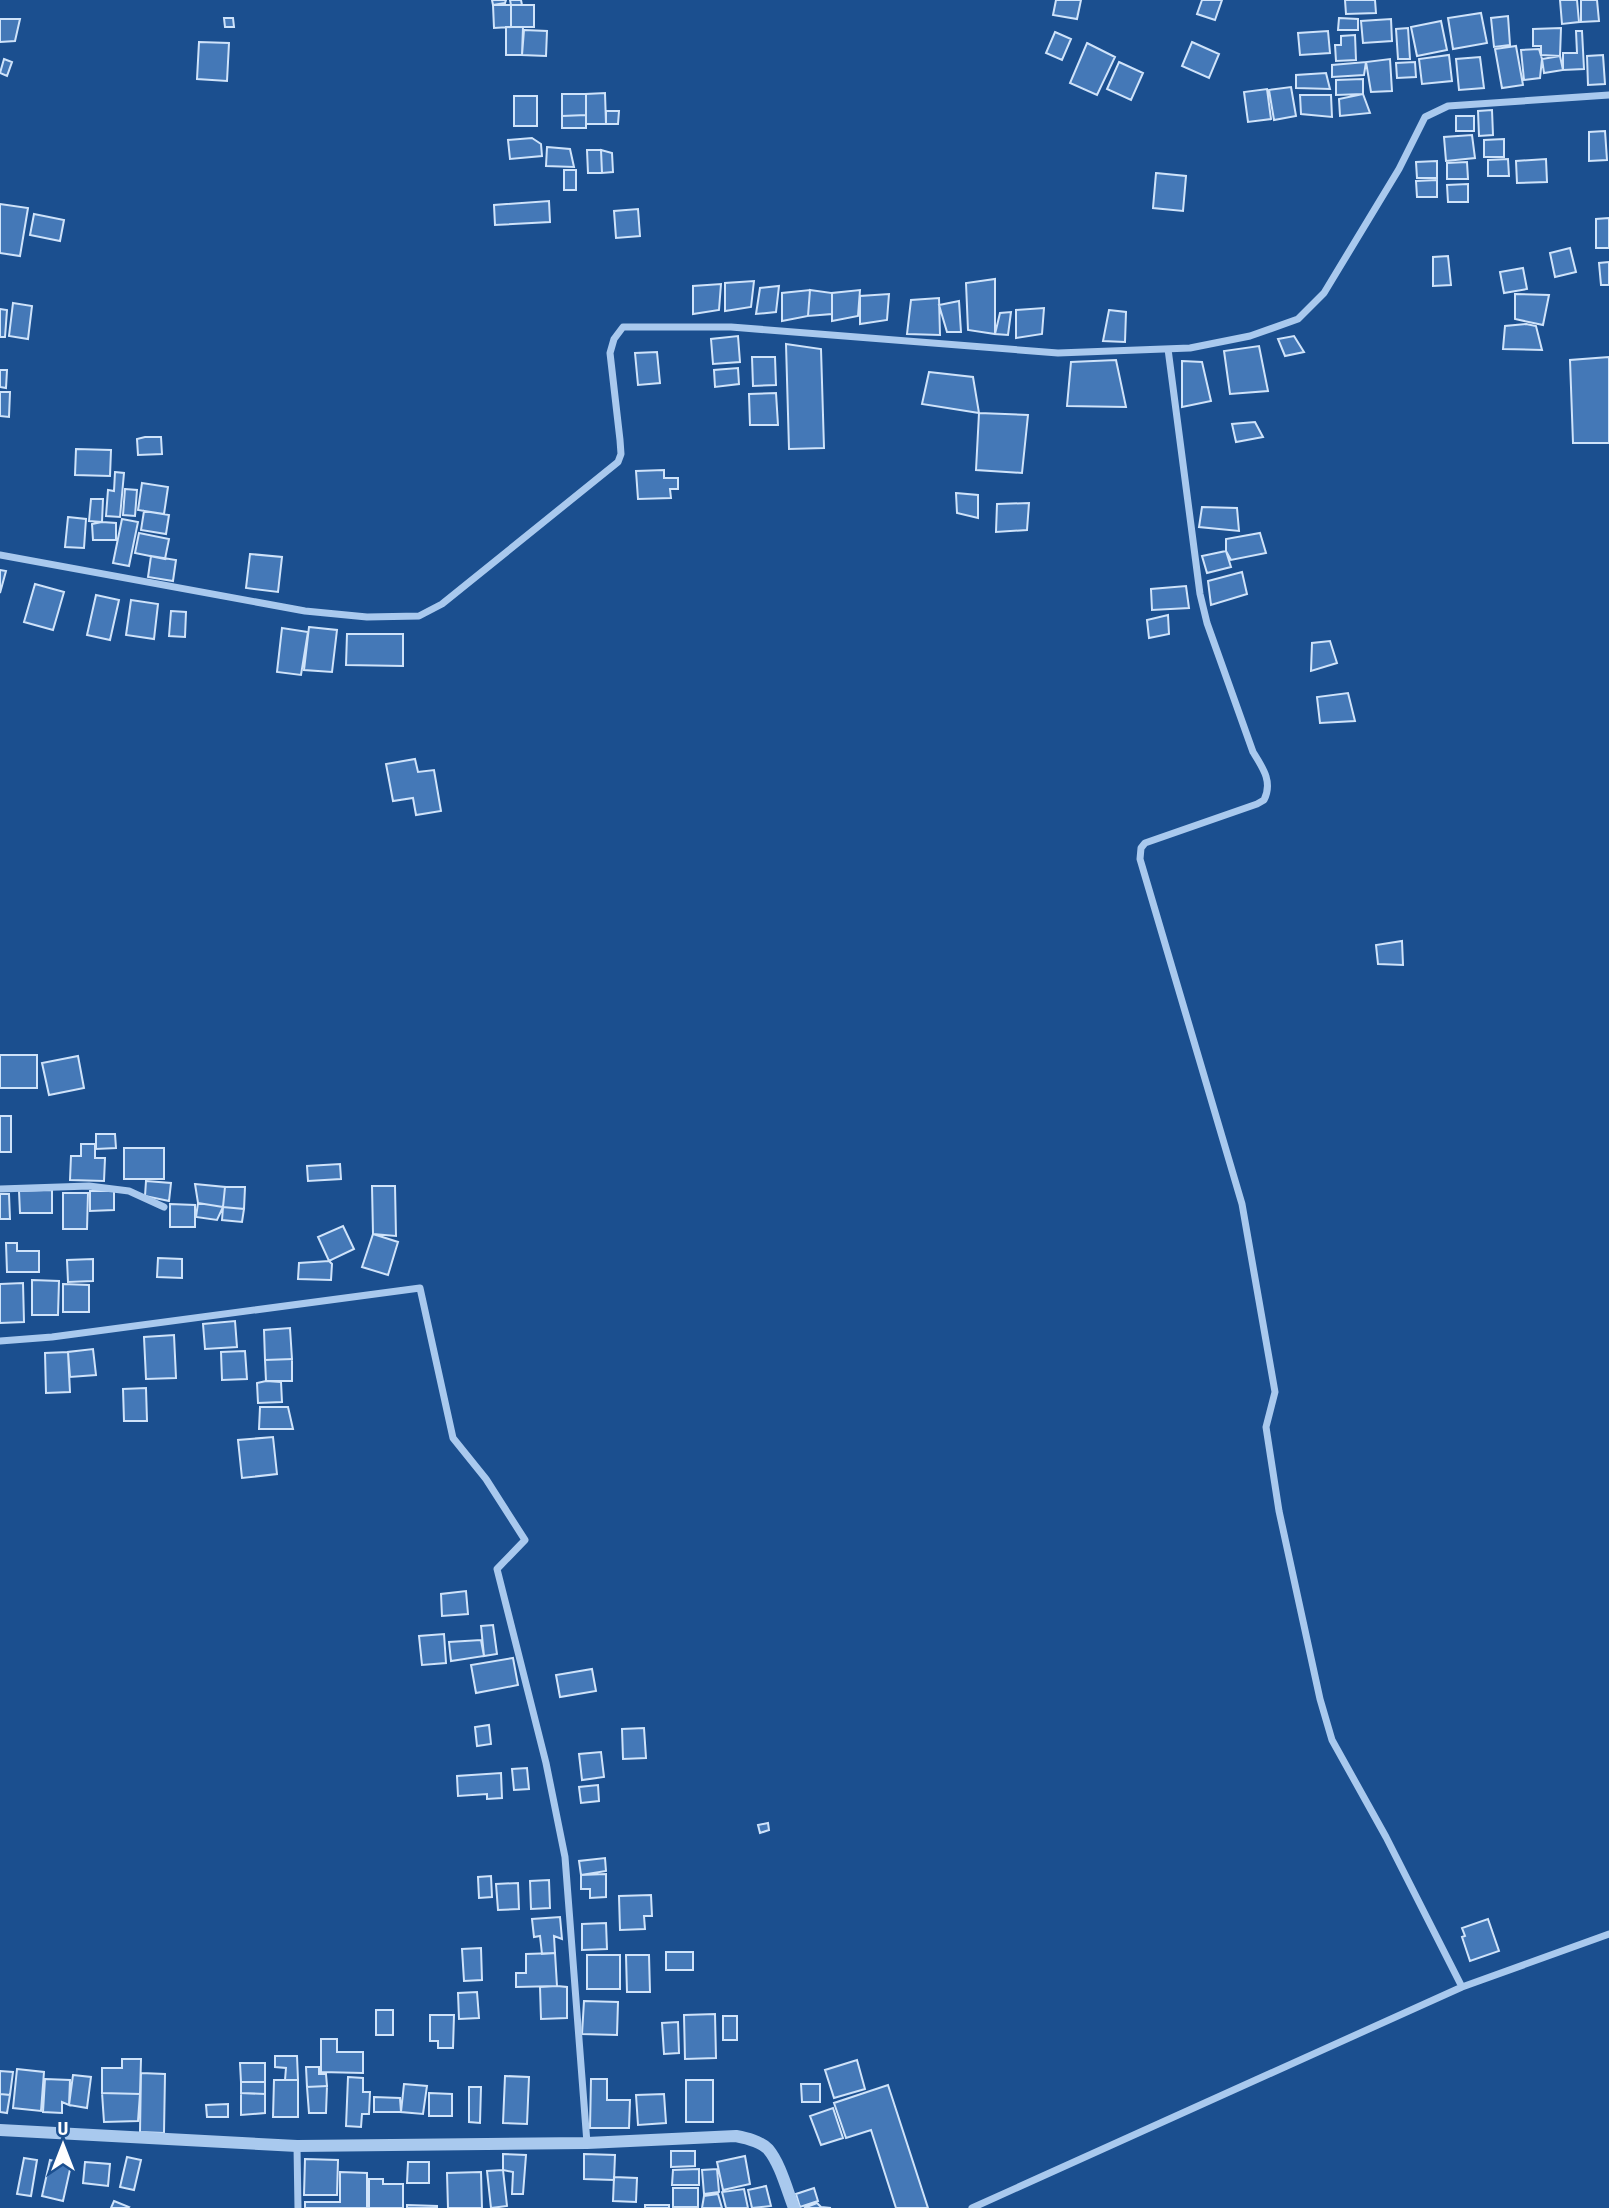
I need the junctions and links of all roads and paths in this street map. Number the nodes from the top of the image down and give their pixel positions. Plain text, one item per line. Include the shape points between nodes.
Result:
1 (1609, 95) edge
2 (1168, 349) junction
3 (0, 555) edge
4 (0, 1189) edge
5 (164, 1207) dead end
6 (0, 1341) edge
7 (1609, 1934) edge
8 (1462, 1987) junction
9 (0, 2130) edge
10 (587, 2143) junction
11 (298, 2146) junction
12 (298, 2208) edge
13 (794, 2208) edge
14 (972, 2208) edge

1 - 2 street via 1448,106 1425,117 1324,293 1298,319 1250,336
2 - 3 street via 1058,353 731,327 623,327 610,353 621,453 618,461 442,604 419,616 305,611
2 - 8 street via 1207,623 1269,785 1264,800 1257,804 1145,843 1140,859 1242,1204 1275,1392 1266,1427 1279,1511 1320,1699 1332,1740
4 - 5 street via 89,1186 129,1191
6 - 10 street via 420,1288 453,1438 525,1540 497,1569 565,1857
7 - 8 street
8 - 14 street
9 - 11 street
10 - 11 street
10 - 13 street via 751,2139 767,2149
11 - 12 street

